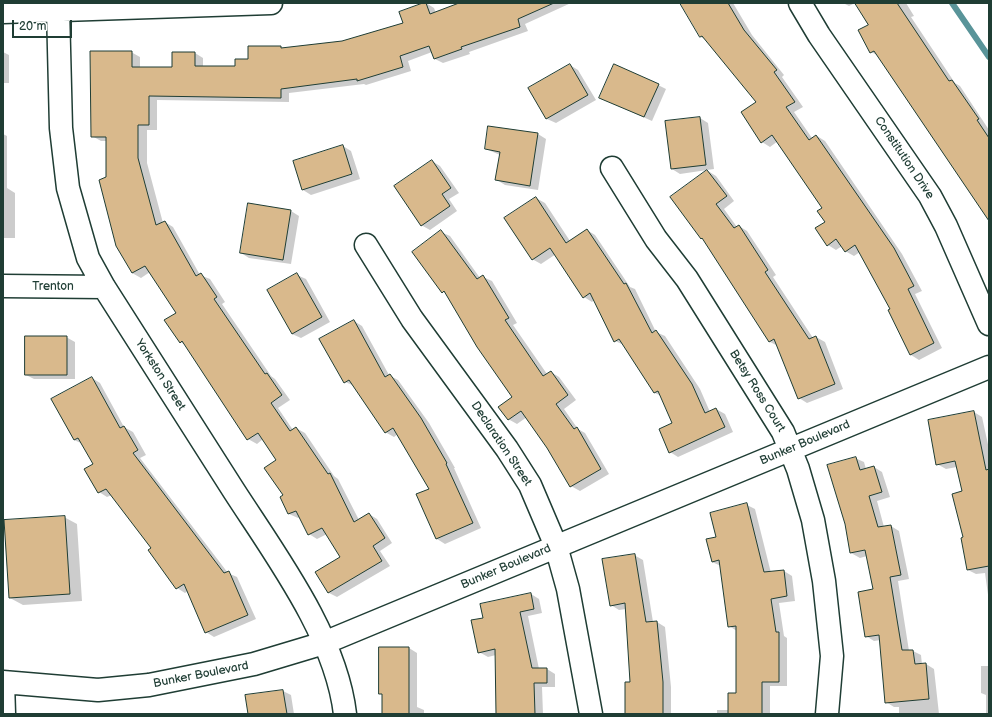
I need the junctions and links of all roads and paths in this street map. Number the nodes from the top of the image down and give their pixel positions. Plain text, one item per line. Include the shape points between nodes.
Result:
1 (271, 3) edge
2 (800, 3) edge
3 (58, 9) junction
4 (3, 12) edge
5 (612, 168) dead end
6 (366, 245) dead end
7 (3, 286) edge
8 (104, 287) junction
9 (989, 324) edge
10 (989, 367) edge
11 (790, 450) junction
12 (556, 546) junction
13 (324, 643) junction
14 (3, 682) edge
15 (4, 714) edge
16 (345, 714) edge
17 (590, 714) edge
18 (827, 714) edge

1 - 3 street
2 - 9 street, Constitution Drive via 819,35 930,196
3 - 4 street
3 - 8 street, Yorkston Street via 61,128 68,188 88,258
5 - 11 street, Betsy Ross Court via 656,239 687,279 783,432
6 - 12 street, Declaration Street via 412,319 507,449 530,485
7 - 8 street, Trenton
8 - 13 street, Yorkston Street via 295,586
10 - 11 street, Bunker Boulevard
11 - 12 street, Bunker Boulevard
11 - 18 street, Betsy Ross Court via 813,520 824,582 832,656
12 - 13 street, Bunker Boulevard
12 - 17 street, Declaration Street via 568,589
13 - 14 street, Bunker Boulevard via 254,664 149,685 98,690
13 - 16 street, Yorkston Street
14 - 15 street

